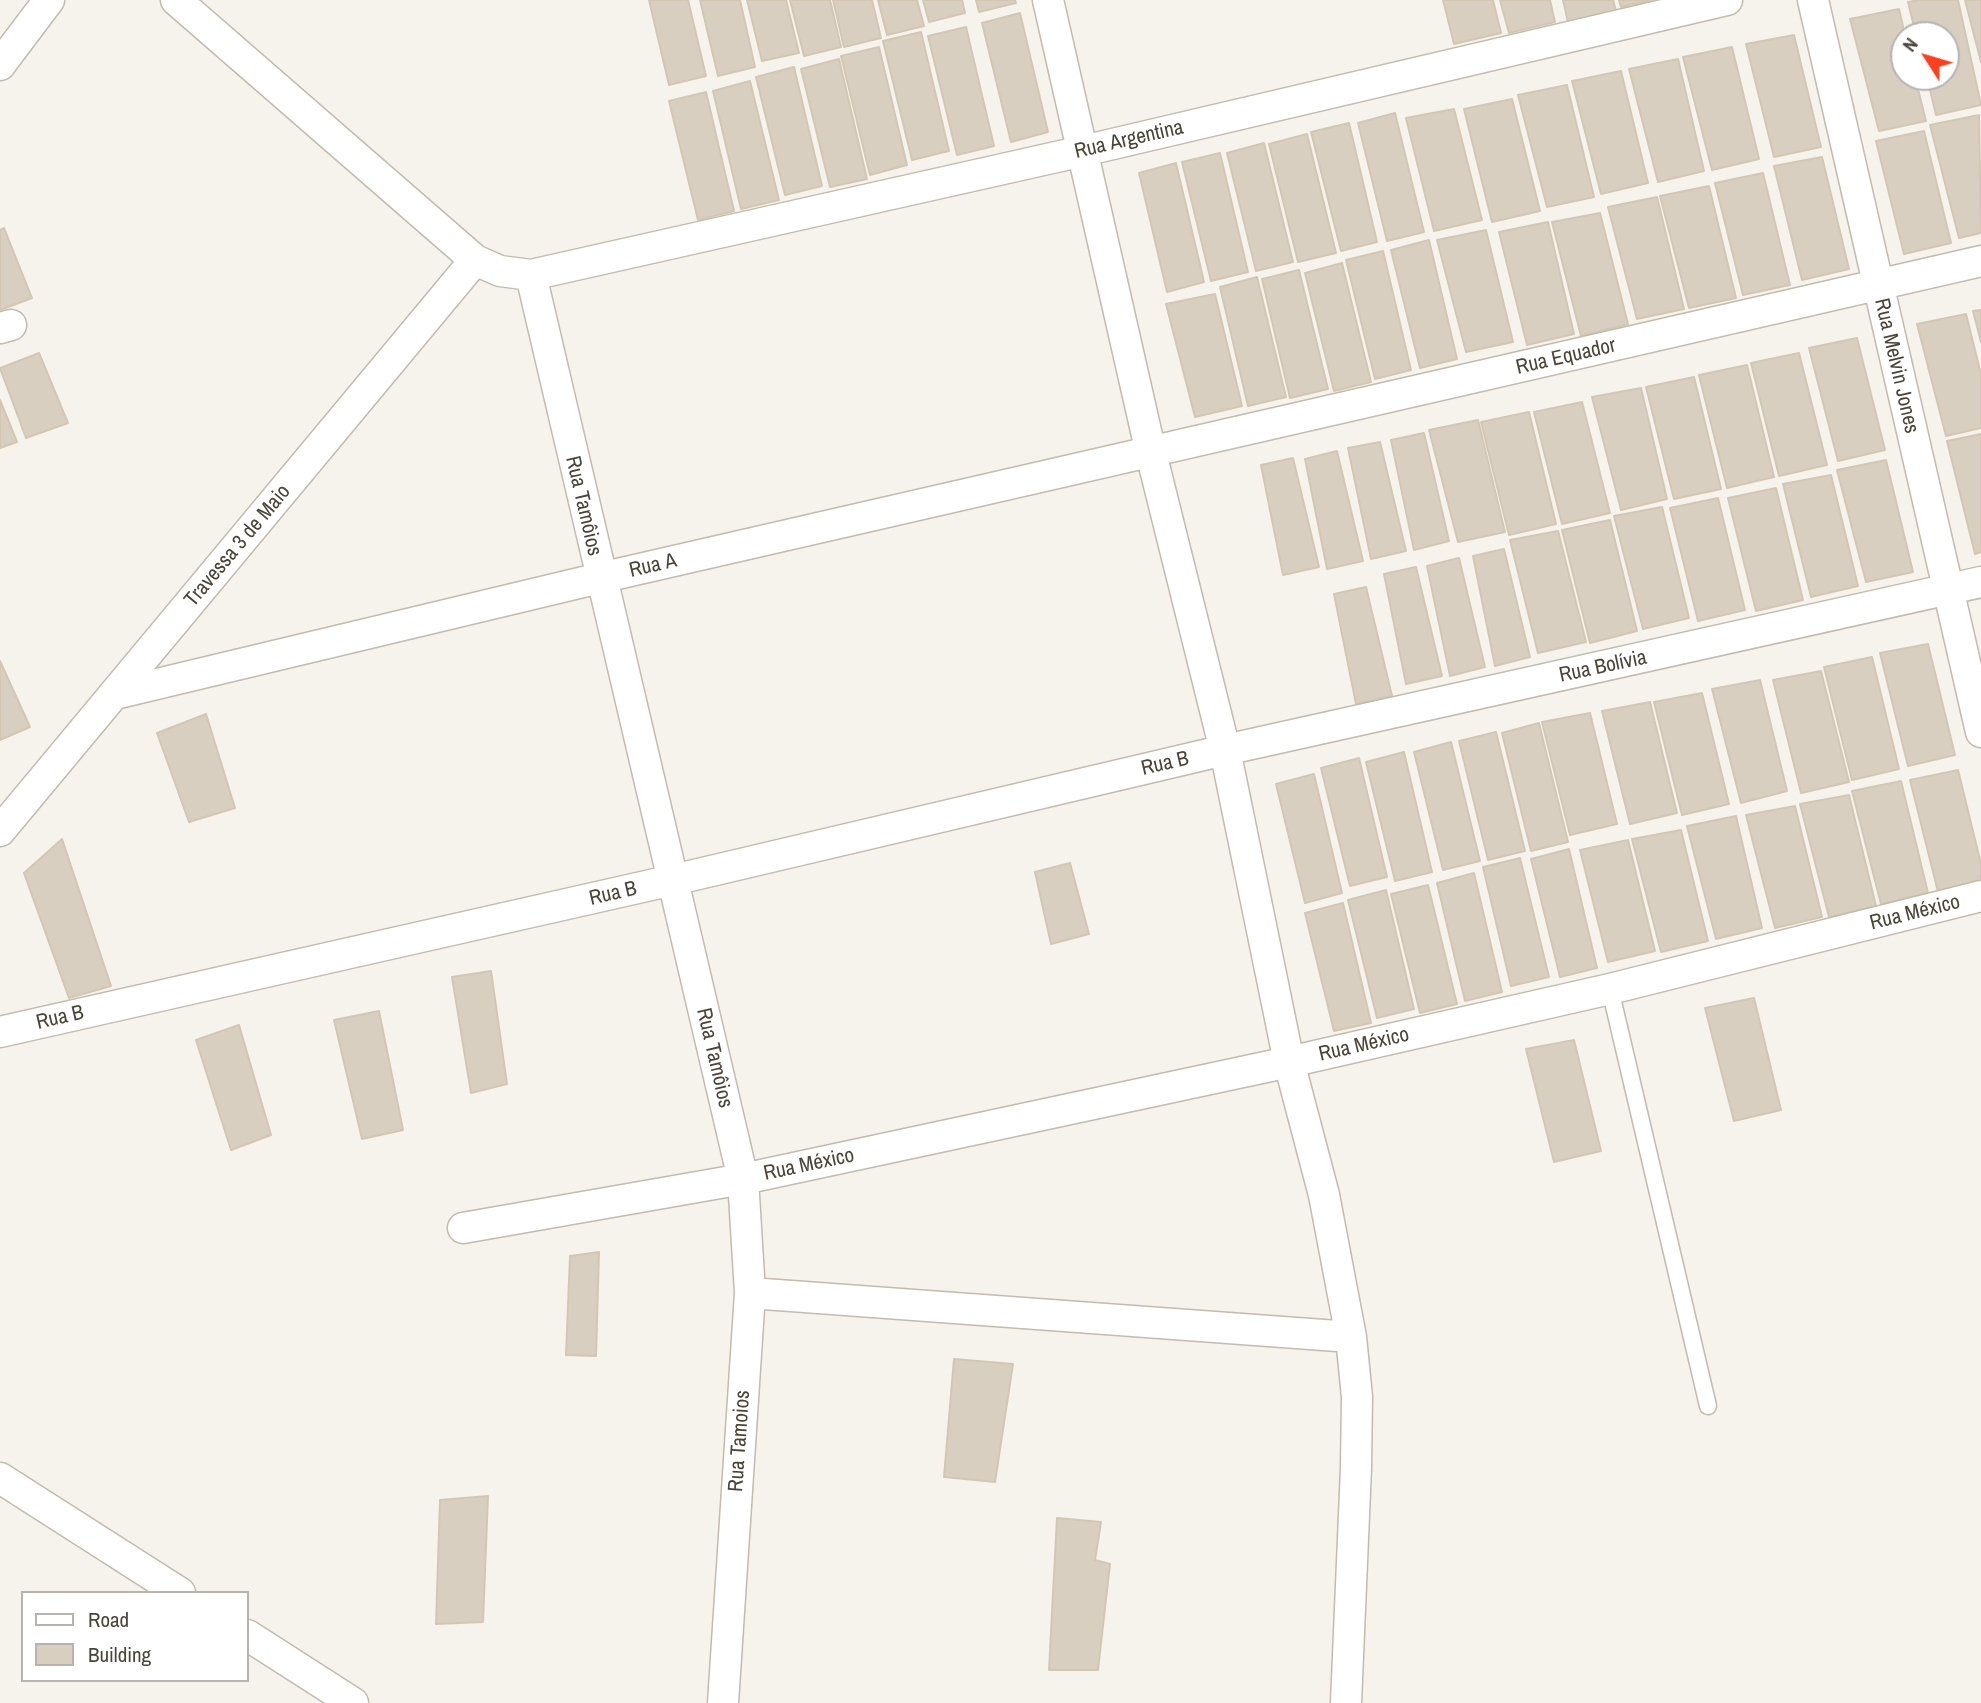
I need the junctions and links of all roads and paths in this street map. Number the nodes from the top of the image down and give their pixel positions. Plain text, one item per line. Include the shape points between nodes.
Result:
1 (49, 0) edge
2 (176, 0) edge
3 (1048, 0) edge
4 (1727, 0) edge
5 (1813, 0) edge
6 (0, 65) edge
7 (1083, 151) junction
8 (475, 260) junction
9 (1981, 261) edge
10 (531, 275) junction
11 (1877, 285) junction
12 (1151, 453) junction
13 (600, 578) junction
14 (1981, 582) edge
15 (1947, 591) junction
16 (115, 694) junction
17 (1981, 732) edge
18 (1224, 750) junction
19 (0, 831) edge
20 (673, 880) junction
21 (1981, 896) edge
22 (1610, 989) junction
23 (0, 1032) edge
24 (1289, 1062) junction
25 (743, 1179) junction
26 (463, 1228) dead end
27 (750, 1293) junction
28 (1351, 1337) junction
29 (1708, 1406) dead end
30 (0, 1478) edge
31 (177, 1591) edge
32 (248, 1637) edge
33 (353, 1703) edge
34 (723, 1703) edge
35 (1346, 1703) edge

1 - 6 street
2 - 8 street
3 - 7 street
4 - 7 street, Rua Argentina
5 - 11 street, Rua Melvin Jones
7 - 10 street, Rua Argentina
7 - 12 street
8 - 10 street via 500,271
8 - 16 street, Travessa 3 de Maio
9 - 11 street, Rua Equador
10 - 13 street, Rua Tamôios
11 - 12 street, Rua Equador
11 - 15 street, Rua Melvin Jones
12 - 13 street, Rua A
12 - 18 street
13 - 16 street, Rua A
13 - 20 street, Rua Tamôios
14 - 15 street, Rua Bolívia
15 - 17 street, Rua Melvin Jones
15 - 18 street, Rua Bolívia
16 - 19 street, Travessa 3 de Maio
18 - 20 street, Rua B
18 - 24 street
20 - 23 street, Rua B
20 - 25 street, Rua Tamôios
21 - 22 street, Rua México
22 - 24 street, Rua México
22 - 29 lane
24 - 25 street, Rua México
24 - 28 street via 1324,1195
25 - 26 street, Rua México
25 - 27 street, Rua Tamoios
27 - 28 street
27 - 34 street, Rua Tamoios
28 - 35 street via 1357,1397
30 - 31 street
32 - 33 street

